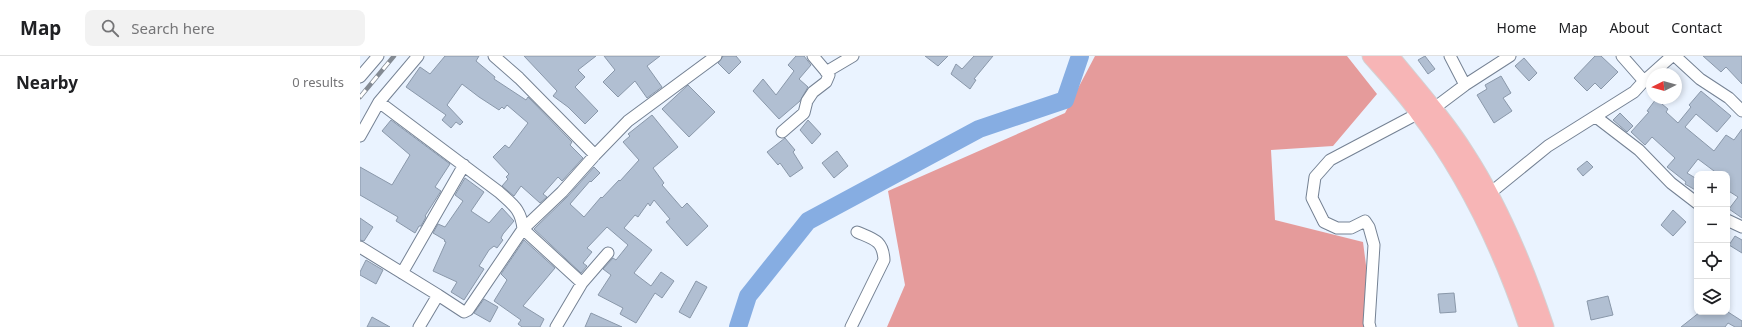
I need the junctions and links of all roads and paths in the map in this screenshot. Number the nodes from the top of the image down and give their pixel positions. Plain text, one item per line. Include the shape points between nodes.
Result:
1 (378, 56) edge
2 (418, 56) edge
3 (494, 56) edge
4 (716, 56) edge
5 (813, 56) edge
6 (852, 56) edge
7 (1371, 56) edge
8 (1390, 56) edge
9 (1450, 56) edge
10 (1510, 56) edge
11 (1622, 56) edge
12 (1674, 56) edge
13 (826, 72) junction
14 (360, 77) edge
15 (1644, 81) junction
16 (1465, 85) junction
17 (380, 102) junction
18 (1426, 111) junction
19 (1742, 111) edge
20 (1596, 117) junction
21 (782, 132) dead end
22 (360, 136) edge
23 (595, 154) junction
24 (464, 165) junction
25 (1489, 194) junction
26 (1694, 201) edge
27 (1730, 221) edge
28 (1742, 227) edge
29 (523, 229) junction
30 (857, 232) dead end
31 (360, 247) edge
32 (608, 253) dead end
33 (402, 273) junction
34 (582, 283) junction
35 (438, 295) junction
36 (419, 327) edge
37 (556, 327) edge
38 (851, 327) edge
39 (1370, 327) edge
40 (1528, 327) edge
41 (1545, 327) edge

1 - 14 street
2 - 17 street
3 - 23 street
4 - 23 street via 628,121
5 - 13 street
6 - 13 street
7 - 18 main road
8 - 18 main road
9 - 16 street
10 - 16 street
11 - 15 street
12 - 15 street
12 - 19 street
13 - 21 street via 829,75 826,82 810,96 804,112
15 - 20 street via 1634,92
16 - 18 street
17 - 22 street
17 - 24 street
18 - 25 main road via 1466,153
18 - 39 street via 1330,160 1315,177 1312,198 1324,222 1337,228 1351,228 1365,221 1369,227 1374,245
18 - 40 main road via 1480,208 1506,265
20 - 25 street via 1548,146
20 - 26 street via 1639,150 1671,183
23 - 29 street via 562,192
24 - 29 street via 516,208 522,217
24 - 33 street
25 - 41 main road via 1515,245
27 - 28 street
29 - 34 street
29 - 35 street via 468,310 464,312
30 - 38 street via 878,242 884,260
31 - 33 street
32 - 34 street
33 - 35 street
34 - 37 street
35 - 36 street

